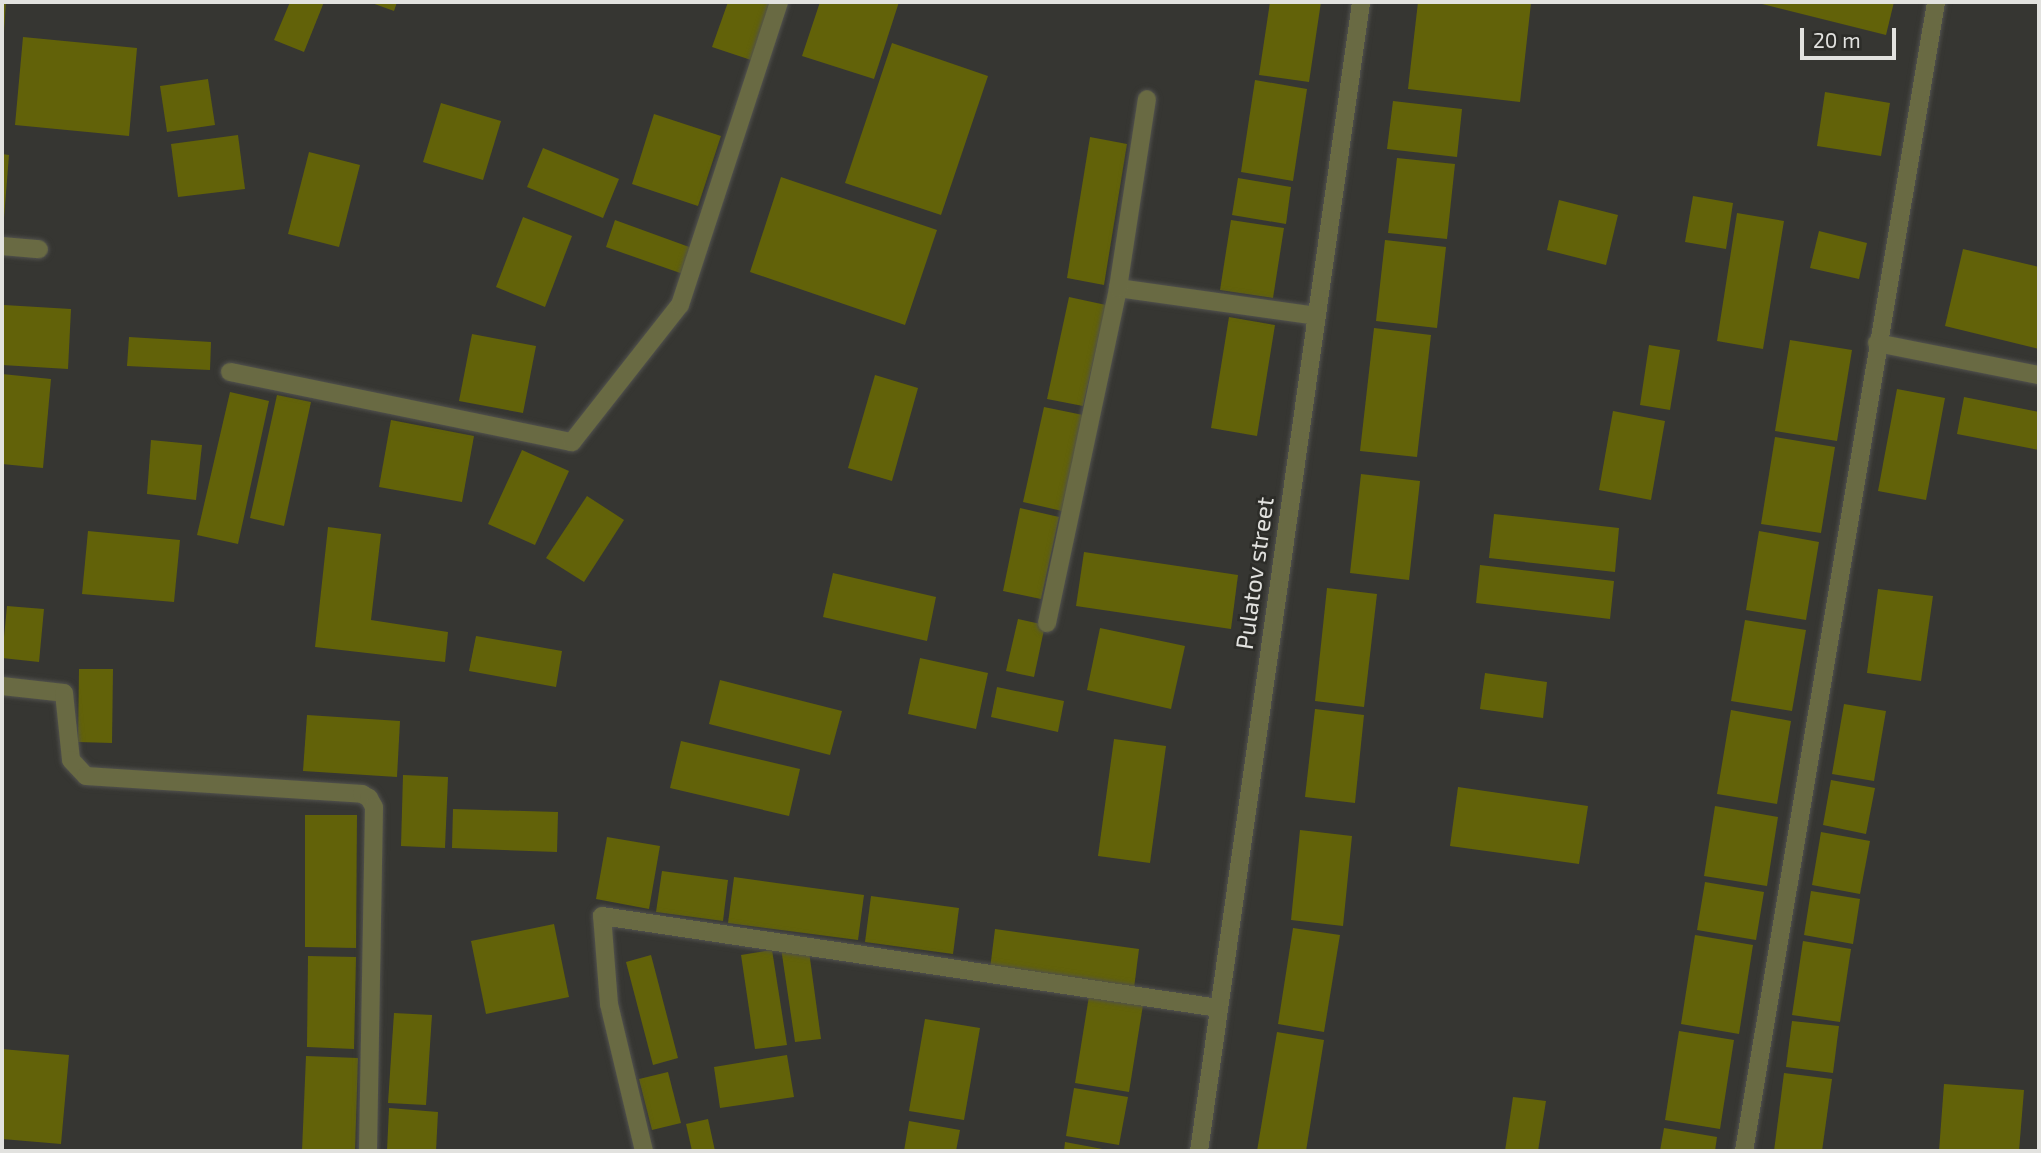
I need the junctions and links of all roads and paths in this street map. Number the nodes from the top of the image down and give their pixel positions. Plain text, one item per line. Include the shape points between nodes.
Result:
1 (779, 2) edge
2 (1361, 2) edge
3 (1936, 2) edge
4 (1147, 99) dead end
5 (2, 246) edge
6 (39, 249) dead end
7 (1118, 288) junction
8 (1315, 316) junction
9 (1877, 342) junction
10 (230, 372) dead end
11 (2039, 375) edge
12 (1047, 623) dead end
13 (2, 686) edge
14 (1218, 1008) junction
15 (368, 1151) edge
16 (644, 1151) edge
17 (1199, 1151) edge
18 (1744, 1151) edge

1 - 10 street via 680,305 572,442
2 - 8 street, Pulatov street
3 - 9 street
4 - 7 street
5 - 6 street
7 - 8 street
7 - 12 street
8 - 14 street, Pulatov street
9 - 11 street
9 - 18 street
13 - 15 street via 64,693 71,760 86,776 362,794 369,799 374,807
14 - 16 street via 602,916 609,1004
14 - 17 street, Pulatov street

